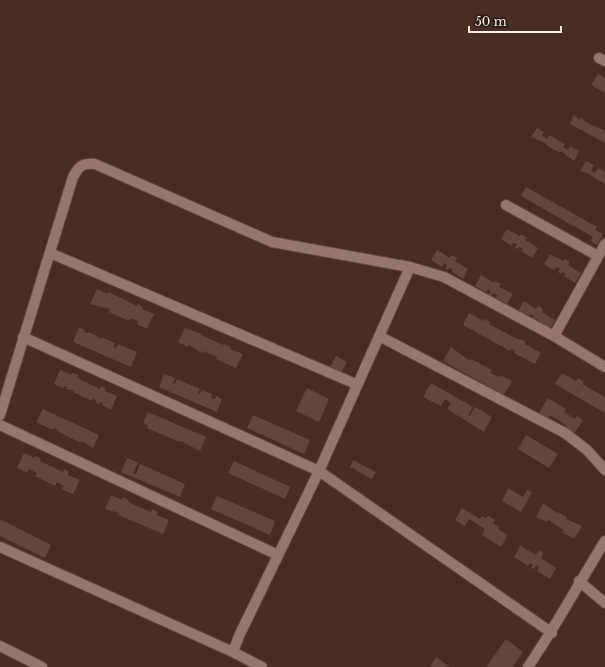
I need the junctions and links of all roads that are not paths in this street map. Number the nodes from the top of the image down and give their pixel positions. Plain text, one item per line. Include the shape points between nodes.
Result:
1 (506, 205) dead end
2 (605, 244) edge
3 (50, 253) junction
4 (598, 256) junction
5 (410, 267) junction
6 (379, 336) junction
7 (554, 336) junction
8 (23, 337) junction
9 (605, 367) edge
10 (356, 384) junction
11 (0, 415) edge
12 (0, 425) edge
13 (605, 470) edge
14 (319, 471) junction
15 (605, 541) edge
16 (0, 547) edge
17 (278, 555) junction
18 (580, 581) junction
19 (605, 603) edge
20 (552, 633) junction
21 (0, 646) edge
22 (233, 652) junction
23 (42, 667) edge
24 (262, 667) edge
25 (528, 667) edge

1 - 4 street
2 - 4 street
3 - 5 street via 73,177 84,164 95,164 272,242
3 - 8 street
3 - 10 street
4 - 7 street
5 - 6 street
5 - 7 street via 444,276
6 - 10 street
6 - 13 street via 564,433 587,450
7 - 9 street
8 - 11 street
8 - 14 street
10 - 14 street
12 - 17 street
14 - 17 street
14 - 20 street
15 - 18 street
16 - 22 street
17 - 22 street
18 - 19 street
18 - 20 street
20 - 25 street
21 - 23 street
22 - 24 street

